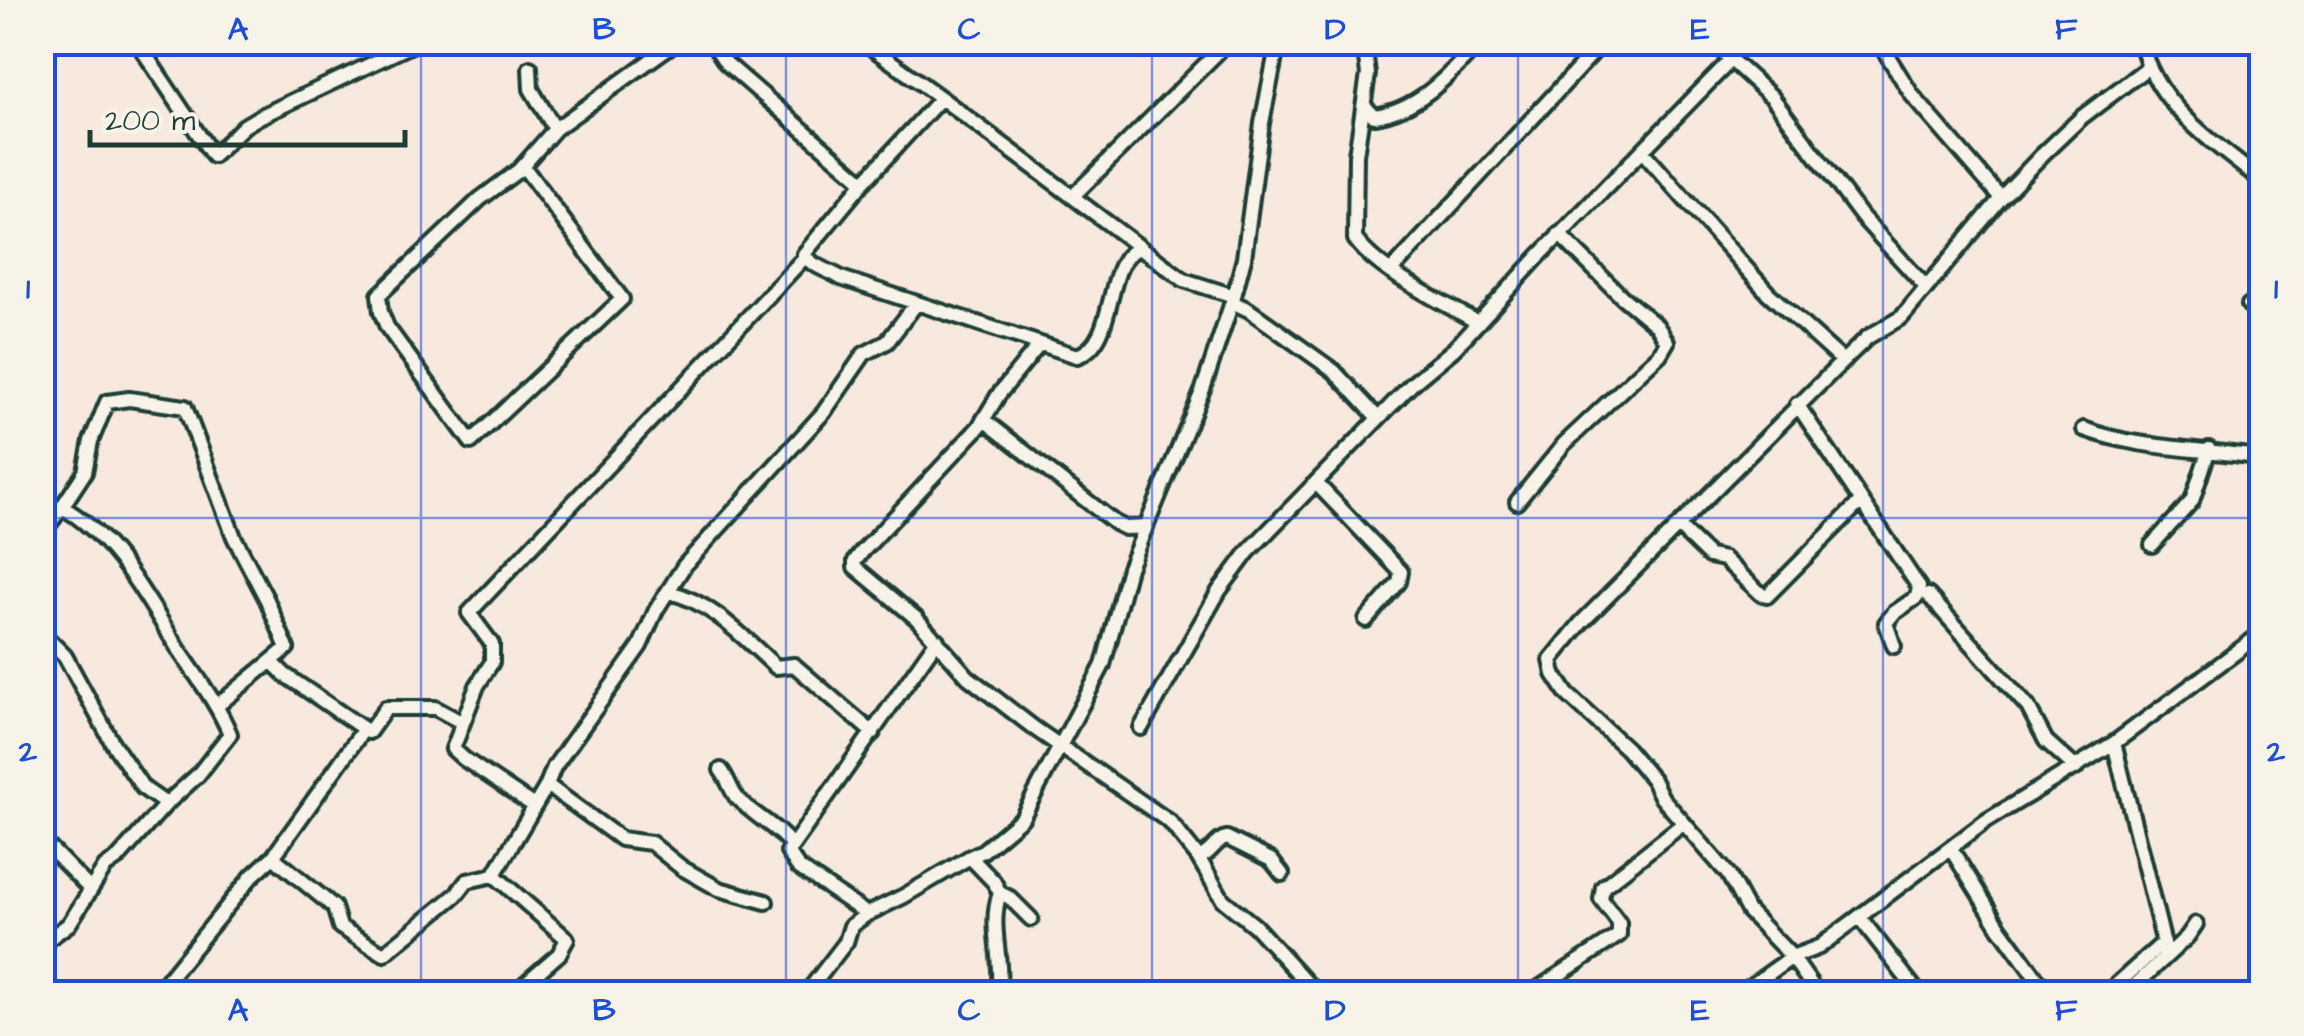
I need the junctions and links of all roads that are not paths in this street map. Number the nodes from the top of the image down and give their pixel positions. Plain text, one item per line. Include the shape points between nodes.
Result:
1 (137, 42) edge
2 (418, 42) edge
3 (676, 42) edge
4 (712, 42) edge
5 (864, 42) edge
6 (1228, 42) edge
7 (1278, 42) edge
8 (1364, 42) edge
9 (1480, 42) edge
10 (1603, 42) edge
11 (1714, 42) edge
12 (1878, 42) edge
13 (2141, 42) edge
14 (1730, 59) junction
15 (530, 68) dead end
16 (2147, 68) junction
17 (941, 98) junction
18 (1364, 104) junction
19 (555, 129) junction
20 (1642, 152) junction
21 (523, 166) junction
22 (2262, 181) edge
23 (861, 185) junction
24 (1072, 196) junction
25 (2001, 198) junction
26 (1559, 234) junction
27 (1141, 248) junction
28 (804, 258) junction
29 (1392, 270) junction
30 (1925, 286) junction
31 (1233, 299) junction
32 (916, 304) junction
33 (1478, 323) junction
34 (1039, 344) junction
35 (1843, 361) junction
36 (1798, 404) junction
37 (1378, 418) junction
38 (984, 420) junction
39 (2084, 429) dead end
40 (2210, 449) junction
41 (2262, 458) edge
42 (1316, 484) junction
43 (1517, 502) dead end
44 (1861, 502) junction
45 (62, 507) junction
46 (1678, 526) junction
47 (1145, 527) junction
48 (42, 534) edge
49 (2152, 545) dead end
50 (668, 592) junction
51 (1928, 595) dead end
52 (1366, 620) dead end
53 (42, 633) edge
54 (2262, 633) edge
55 (937, 640) junction
56 (1894, 646) dead end
57 (271, 661) junction
58 (218, 706) junction
59 (463, 723) junction
60 (1141, 728) dead end
61 (364, 729) junction
62 (873, 732) junction
63 (2114, 743) junction
64 (1060, 744) junction
65 (2076, 768) junction
66 (721, 770) dead end
67 (548, 785) junction
68 (166, 804) junction
69 (534, 806) junction
70 (1684, 823) junction
71 (42, 840) edge
72 (792, 846) junction
73 (1951, 850) junction
74 (970, 856) junction
75 (273, 857) junction
76 (1198, 857) junction
77 (1282, 874) dead end
78 (494, 876) junction
79 (90, 888) junction
80 (1000, 893) junction
81 (766, 902) dead end
82 (867, 914) junction
83 (1030, 918) dead end
84 (1860, 918) junction
85 (2196, 924) dead end
86 (42, 944) edge
87 (2166, 949) junction
88 (1792, 957) junction
89 (1521, 992) edge
90 (156, 994) edge
91 (513, 994) edge
92 (806, 994) edge
93 (998, 994) edge
94 (1317, 994) edge
95 (1740, 994) edge
96 (1818, 994) edge
97 (1919, 994) edge
98 (2048, 994) edge
99 (2106, 994) edge
100 (2126, 994) edge

1 - 2 street via 213,156 259,117
3 - 19 street
4 - 23 street via 726,64
5 - 17 street
6 - 24 street
7 - 31 street
8 - 18 street
9 - 18 street via 1412,104 1374,116
10 - 29 street
11 - 14 street
12 - 25 street via 1912,95
13 - 16 street
14 - 20 street
14 - 30 street via 1772,97 1862,217
15 - 19 street via 532,89
16 - 22 street via 2171,103
16 - 25 street via 2082,117
17 - 23 street
17 - 24 street
18 - 29 street via 1355,239
19 - 21 street
20 - 26 street
20 - 35 street via 1768,294
21 - 21 street via 622,298 471,442 388,327 379,295
23 - 28 street
24 - 27 street
25 - 30 street
26 - 33 street
26 - 43 street via 1667,342 1564,444
27 - 31 street via 1184,280
27 - 34 street via 1123,260 1087,352 1077,356
28 - 32 street
28 - 59 street via 469,613 492,644 492,662
29 - 33 street
30 - 35 street via 1902,316
31 - 37 street via 1334,371
31 - 47 street
32 - 34 street
32 - 50 street via 888,342 864,354 824,412
33 - 37 street
34 - 38 street
35 - 36 street
36 - 44 street
36 - 46 street
37 - 42 street
38 - 47 street via 1115,523
38 - 55 street via 855,561
39 - 40 street via 2130,442
40 - 41 street
40 - 49 street via 2192,501
42 - 52 street via 1401,572
42 - 60 street via 1228,578
44 - 46 street via 1768,596
44 - 56 street via 1920,587 1917,598 1886,624
45 - 48 street
45 - 57 street via 85,472 107,402 186,407 234,537 286,648
45 - 58 street via 116,556
46 - 70 street via 1552,660 1567,694 1626,749
47 - 64 street via 1104,665
50 - 62 street via 720,616 776,666 794,665
50 - 67 street
51 - 65 street
53 - 68 street via 65,656 143,788
54 - 63 street
55 - 62 street
55 - 64 street via 968,677
57 - 58 street
57 - 61 street
58 - 68 street via 230,734
59 - 61 street via 436,708 386,708 369,732
59 - 69 street via 453,749
61 - 75 street
62 - 72 street
63 - 65 street
63 - 87 street
64 - 74 street via 1022,818
64 - 76 street via 1163,816
65 - 73 street via 1986,821
66 - 72 street via 734,795
67 - 69 street
67 - 81 street via 621,839 651,843 719,888
68 - 79 street
69 - 78 street
70 - 88 street
70 - 89 street via 1603,887 1601,899 1619,923 1619,935 1536,990
71 - 79 street
72 - 82 street via 788,852 798,867
73 - 84 street
73 - 98 street
74 - 80 street
74 - 82 street
75 - 78 street via 334,908 340,927 384,954 467,881
75 - 90 street
76 - 77 street via 1227,838 1270,860
76 - 94 street via 1223,900
78 - 91 street via 567,939
79 - 86 street via 69,924
80 - 83 street
80 - 93 street via 994,911 1002,972
82 - 92 street via 851,926
84 - 88 street
84 - 97 street
85 - 87 street
87 - 99 street
87 - 100 street
88 - 95 street
88 - 96 street

